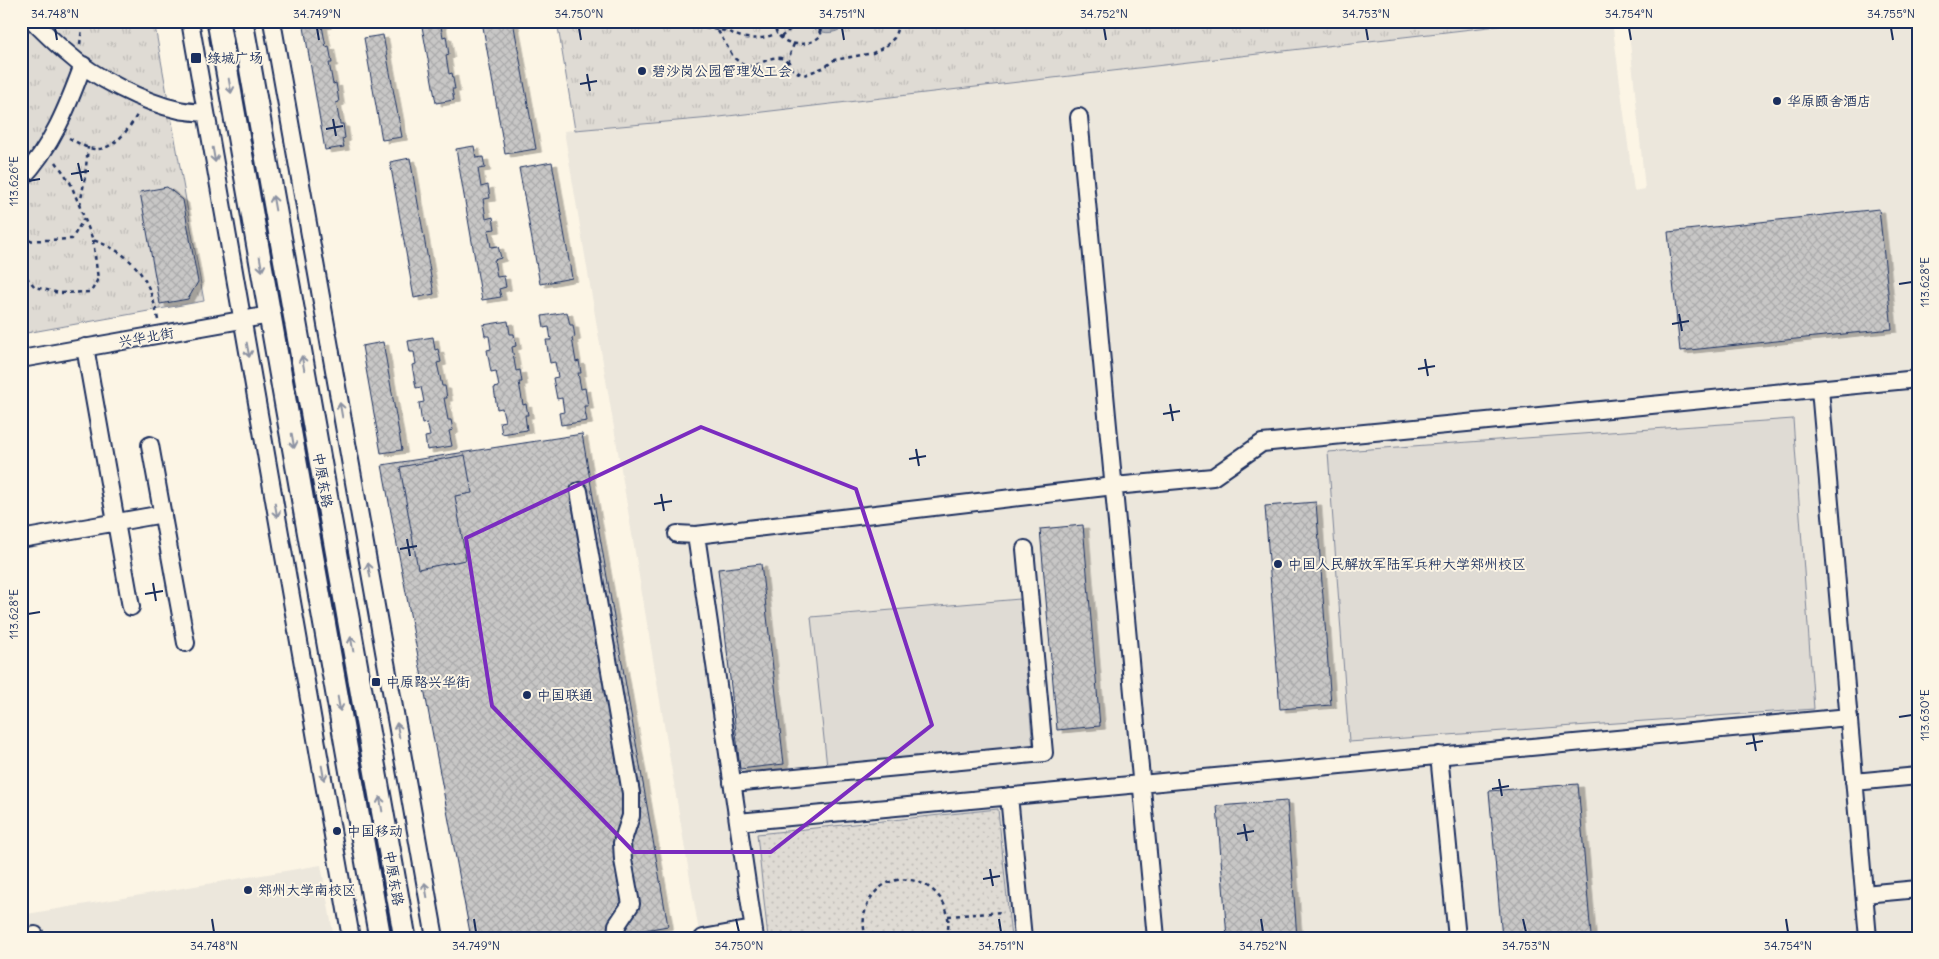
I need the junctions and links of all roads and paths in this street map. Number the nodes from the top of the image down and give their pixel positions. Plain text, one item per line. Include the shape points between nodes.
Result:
1 (33, 21) edge
2 (84, 21) edge
3 (190, 21) edge
4 (218, 21) edge
5 (242, 21) edge
6 (272, 21) edge
7 (718, 21) edge
8 (774, 21) edge
9 (796, 21) edge
10 (806, 21) edge
11 (822, 21) edge
12 (900, 21) edge
13 (705, 28) dead end
14 (718, 31) junction
15 (726, 31) junction
16 (819, 31) junction
17 (777, 33) junction
18 (781, 37) junction
19 (794, 44) junction
20 (79, 63) junction
21 (790, 65) junction
22 (146, 99) junction
23 (206, 113) junction
24 (1079, 117) dead end
25 (56, 131) junction
26 (88, 147) junction
27 (44, 150) junction
28 (21, 179) edge
29 (80, 206) junction
30 (84, 218) junction
31 (93, 240) junction
32 (21, 241) edge
33 (21, 271) edge
34 (270, 314) junction
35 (243, 320) junction
36 (161, 334) junction
37 (86, 347) junction
38 (21, 359) edge
39 (1918, 379) edge
40 (1820, 389) junction
41 (150, 445) dead end
42 (1114, 486) junction
43 (579, 491) dead end
44 (163, 514) junction
45 (116, 522) junction
46 (677, 534) dead end
47 (696, 535) junction
48 (21, 539) edge
49 (1025, 549) dead end
50 (131, 607) dead end
51 (186, 643) dead end
52 (1849, 717) junction
53 (1439, 755) junction
54 (1918, 776) edge
55 (1854, 782) junction
56 (732, 783) junction
57 (1141, 784) junction
58 (1009, 796) junction
59 (738, 822) junction
60 (1918, 889) edge
61 (1864, 894) junction
62 (1020, 911) junction
63 (948, 916) junction
64 (754, 934) edge
65 (21, 938) edge
66 (35, 938) edge
67 (352, 938) edge
68 (380, 938) edge
69 (405, 938) edge
70 (435, 938) edge
71 (616, 938) edge
72 (703, 938) edge
73 (866, 938) edge
74 (946, 938) edge
75 (1022, 938) edge
76 (1156, 938) edge
77 (1457, 938) edge
78 (1868, 938) edge

1 - 20 street
2 - 20 path
3 - 23 street
4 -> 34 main road, 中原东路
69 -> 5 main road, 中原东路
70 -> 6 street
7 - 15 path
8 - 17 path
9 - 18 path
10 - 16 path
11 - 16 path
12 - 21 path via 894,38 873,52 834,60 820,70 804,75
13 - 14 path
14 - 15 path
14 - 21 path via 734,58 745,66 752,68 770,57 784,59
15 - 17 path via 746,39
16 - 19 path via 822,34 813,42
17 - 18 path
18 - 19 path
19 - 21 path via 788,57
20 - 22 street
20 - 25 street
22 - 23 street via 181,111
22 - 26 path via 118,139 105,148
23 -> 35 street
24 - 42 street
25 - 26 path
25 - 27 street
26 - 29 path
27 - 28 street
27 - 29 path via 70,182
29 - 30 path
30 - 31 path
30 - 32 path via 72,239
31 - 33 path via 98,279 91,292 59,293 35,287
31 - 36 path via 126,256 140,271 154,299
34 - 35 street, 兴华北街
34 -> 68 main road, 中原东路
35 - 36 street, 兴华北街
35 -> 67 street
36 - 37 street, 兴华北街
37 - 38 street, 兴华北街
37 - 45 street
39 - 40 street
40 - 42 street via 1262,443 1213,477
40 - 52 street
41 - 44 street
42 - 47 street
42 - 57 street
43 - 71 street via 631,793 630,816 622,843 631,904 617,925
44 - 45 street
44 - 51 street
45 - 48 street
45 - 50 street
46 - 47 street
47 - 56 street
49 - 56 street via 1044,753
52 - 53 street
52 - 55 street
53 - 57 street
53 - 77 street
54 - 55 street
55 - 61 street
56 - 59 street
57 - 58 street
57 - 76 street
58 - 59 street
58 - 62 street
59 - 64 street
60 - 61 street
61 - 78 street
62 - 63 path
62 - 75 street
63 - 73 path via 936,891 911,879 896,880 872,895 865,908
63 - 74 path
64 - 72 street
65 - 66 street via 35,935

